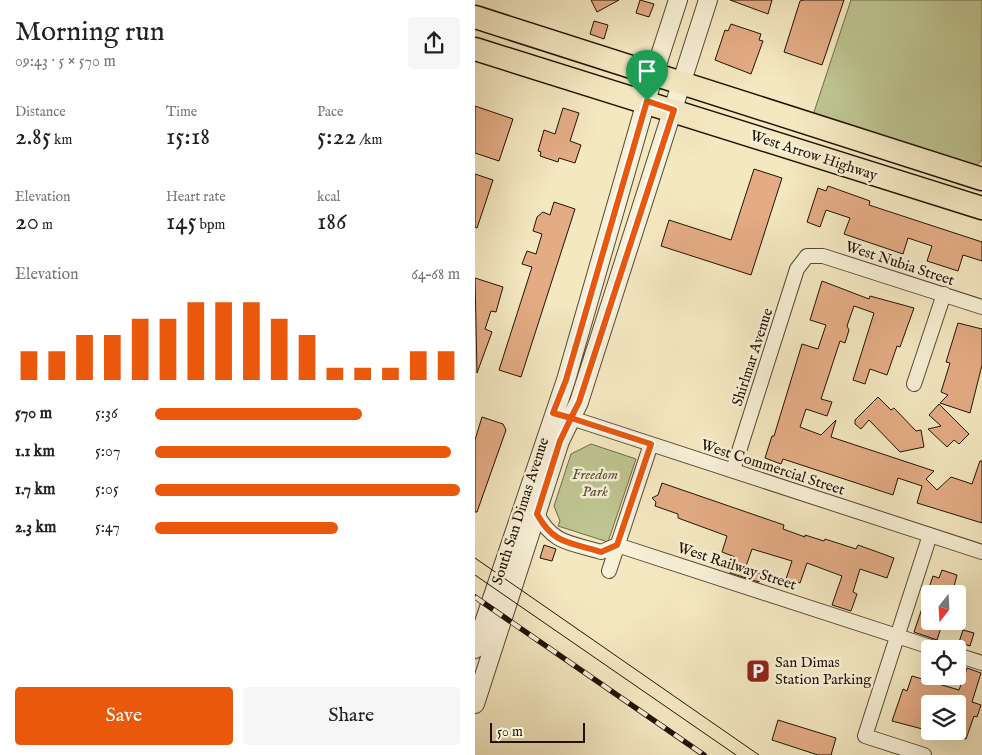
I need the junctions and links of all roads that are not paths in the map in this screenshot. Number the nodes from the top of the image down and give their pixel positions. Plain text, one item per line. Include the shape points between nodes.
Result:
1 (678, 0) edge
2 (708, 0) edge
3 (475, 18) edge
4 (475, 49) edge
5 (654, 74) junction
6 (683, 83) junction
7 (647, 101) junction
8 (674, 110) junction
9 (982, 179) edge
10 (982, 208) edge
11 (807, 256) joint
12 (944, 294) junction
13 (982, 307) edge
14 (914, 384) dead end
15 (553, 413) junction
16 (571, 418) junction
17 (651, 444) junction
18 (733, 470) junction
19 (537, 514) junction
20 (930, 535) junction
21 (617, 545) junction
22 (982, 552) edge
23 (609, 571) dead end
24 (897, 636) junction
25 (921, 644) edge
26 (475, 649) edge
27 (966, 658) edge
28 (982, 663) edge
29 (475, 704) edge
30 (924, 755) edge

1 - 5 street, South San Dimas Avenue
2 - 6 street, South San Dimas Avenue
3 - 5 main road, West Arrow Highway
4 - 7 main road, West Arrow Highway
5 - 6 main road, West Arrow Highway
5 - 7 street, South San Dimas Avenue
6 - 8 street, South San Dimas Avenue
6 - 9 main road, West Arrow Highway
7 - 8 main road, West Arrow Highway
7 - 15 street, South San Dimas Avenue via 566,380
8 - 10 main road, West Arrow Highway
8 - 16 street, South San Dimas Avenue via 579,402
11 - 12 street, West Nubia Street via 823,256
11 - 18 street, Shirlmar Avenue via 797,269
12 - 13 street, West Nubia Street
12 - 14 street
15 - 16 street, West Commercial Street
15 - 26 street, South San Dimas Avenue
16 - 17 street, West Commercial Street
16 - 19 street, South San Dimas Avenue via 560,441
17 - 18 street, West Commercial Street
17 - 21 street
18 - 20 street, West Commercial Street
19 - 21 street, West Railway Street via 553,537 601,552
19 - 29 street, South San Dimas Avenue
20 - 22 street, West Commercial Street
20 - 24 street
21 - 23 street
21 - 24 street, West Railway Street
24 - 25 street, West Railway Street
24 - 30 street via 865,736
27 - 28 street

